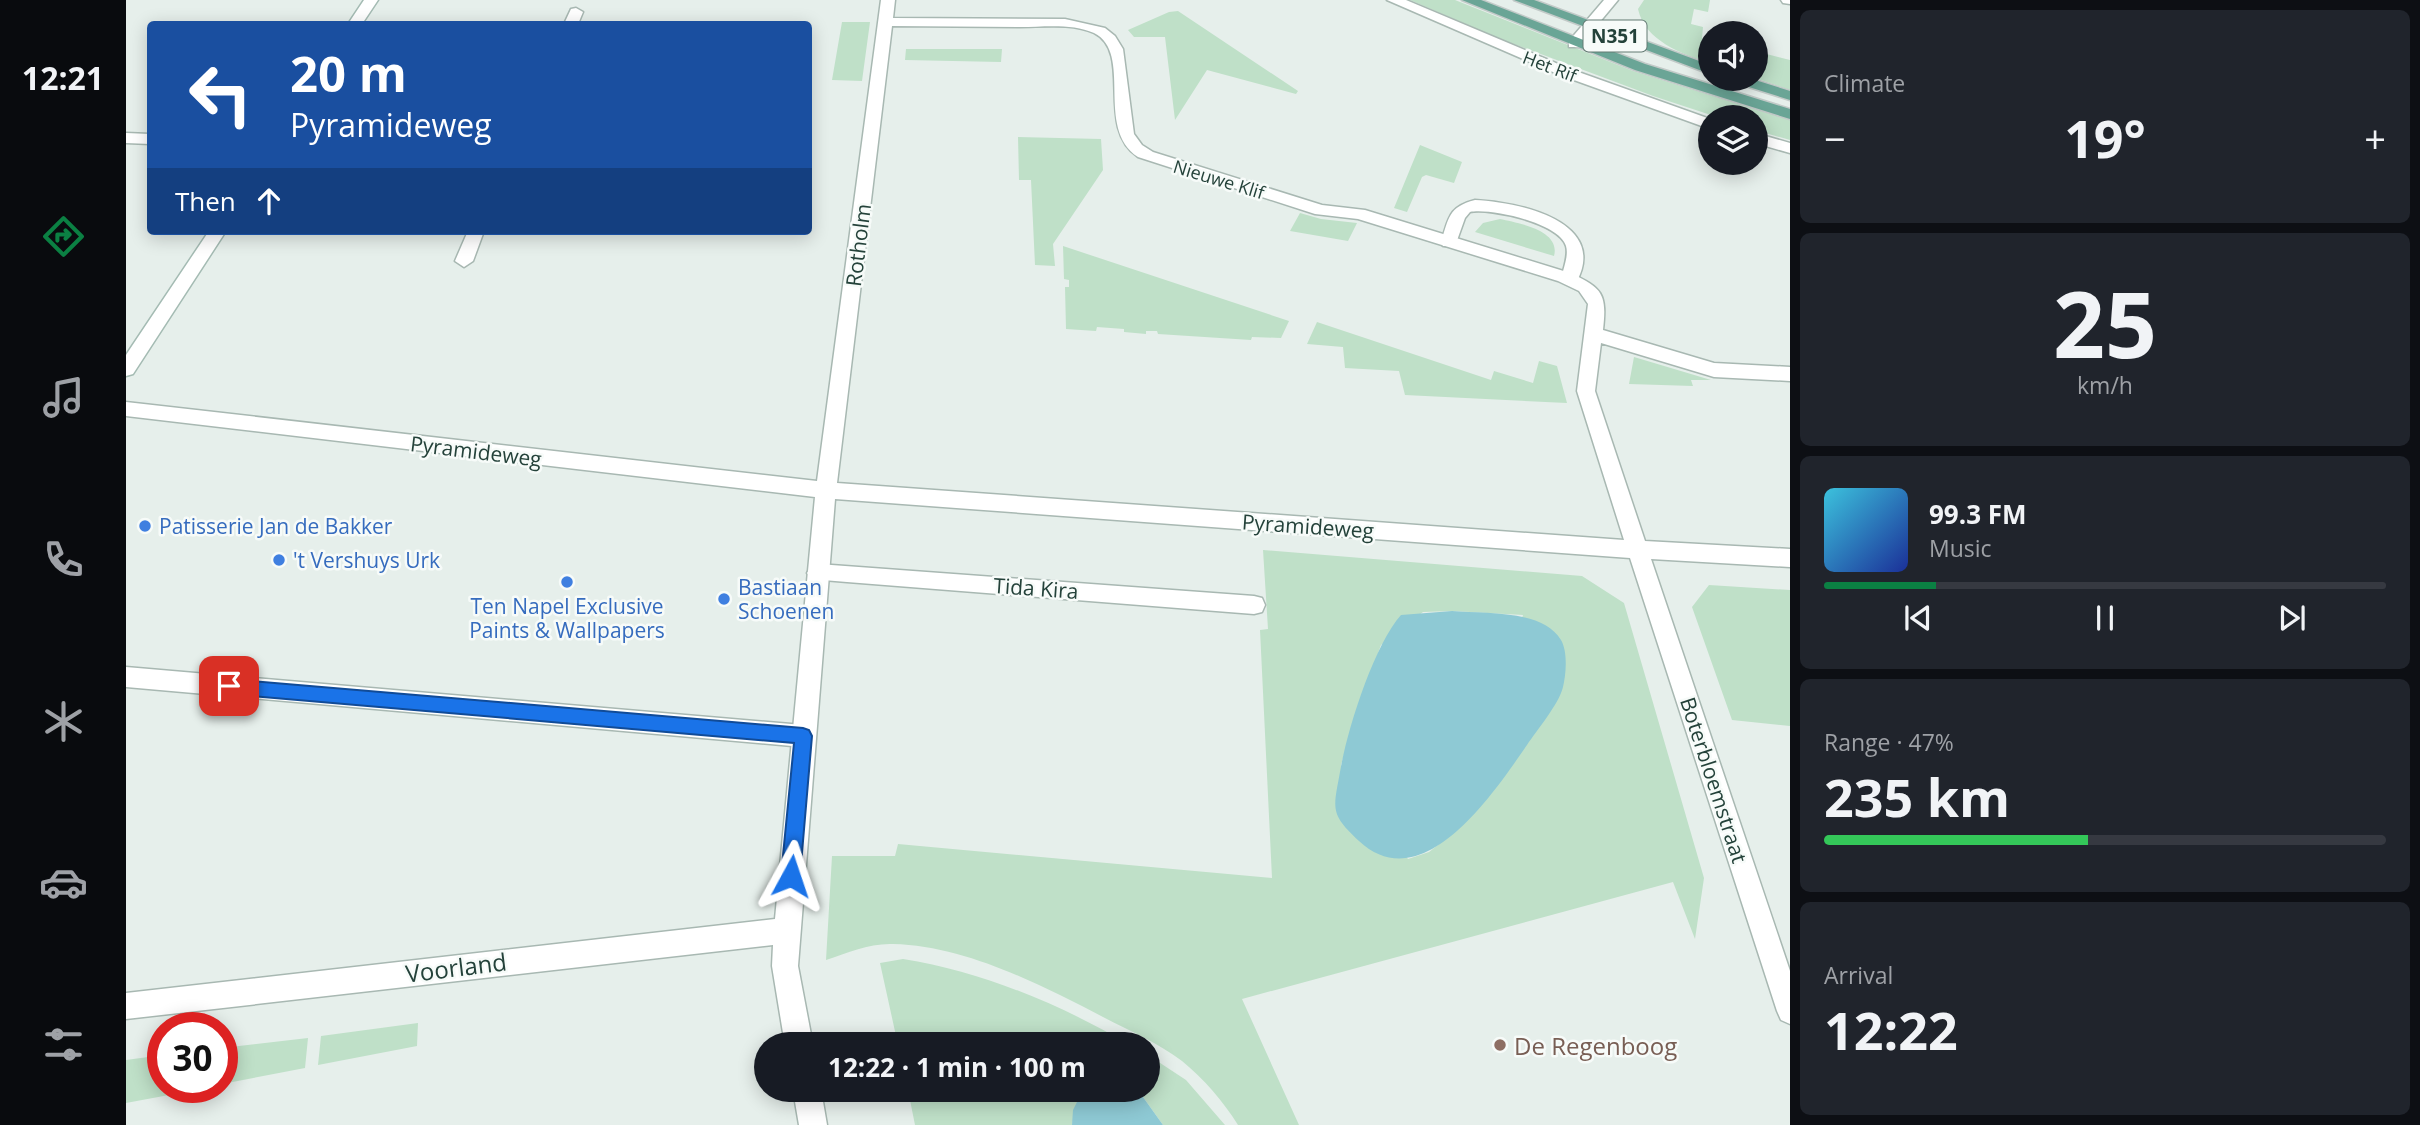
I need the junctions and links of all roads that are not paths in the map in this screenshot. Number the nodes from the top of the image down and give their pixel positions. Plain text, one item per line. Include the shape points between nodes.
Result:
1 (370, 0) edge
2 (888, 0) edge
3 (1394, 0) edge
4 (1469, 0) edge
5 (1521, 0) edge
6 (1611, 0) edge
7 (357, 21) edge
8 (885, 22) junction
9 (1590, 27) junction
10 (1574, 44) junction
11 (1698, 66) edge
12 (1768, 89) edge
13 (1790, 96) edge
14 (1790, 114) edge
15 (1698, 120) edge
16 (126, 138) edge
17 (147, 139) edge
18 (1768, 142) edge
19 (1790, 148) edge
20 (215, 235) edge
21 (474, 235) edge
22 (1450, 242) junction
23 (464, 261) dead end
24 (1570, 279) junction
25 (1593, 334) junction
26 (126, 369) edge
27 (1790, 374) edge
28 (126, 409) edge
29 (827, 489) junction
30 (1637, 549) junction
31 (1790, 558) edge
32 (818, 573) junction
33 (1254, 606) dead end
34 (126, 677) edge
35 (803, 736) junction
36 (786, 931) junction
37 (126, 1006) edge
38 (1790, 1011) edge
39 (797, 1032) edge
40 (809, 1102) edge
41 (813, 1125) edge

1 - 7 street
2 - 8 street, Rotholm
3 - 15 street, Het Rif via 1545,64
4 - 10 main road, N351
5 - 9 main road, N351
6 - 9 street
8 - 22 street, Nieuwe Klif via 1093,27 1109,36 1116,47 1123,121 1130,140 1142,153 1304,205 1359,214
8 - 29 street, Rotholm
9 - 10 street
9 - 11 main road, N351
10 - 14 main road, N351
12 - 13 main road
16 - 17 street
18 - 19 street
20 - 26 street
21 - 23 street
22 - 24 street, Nieuwe Klif
22 - 24 street via 1457,216 1477,205 1540,220 1561,228 1572,240 1576,251
24 - 25 street, Nieuwe Klif via 1585,286 1595,298
25 - 27 street via 1714,370
25 - 30 street, Nieuwe Klif via 1586,391
28 - 29 street, Pyramideweg
29 - 30 street, Pyramideweg
29 - 32 street
30 - 31 street, Pyramideweg
30 - 38 street, Boterbloemstraat
32 - 33 street, Tida Kira
32 - 35 street
34 - 35 street
35 - 36 street
36 - 37 street, Voorland
36 - 39 street via 785,966
40 - 41 street

